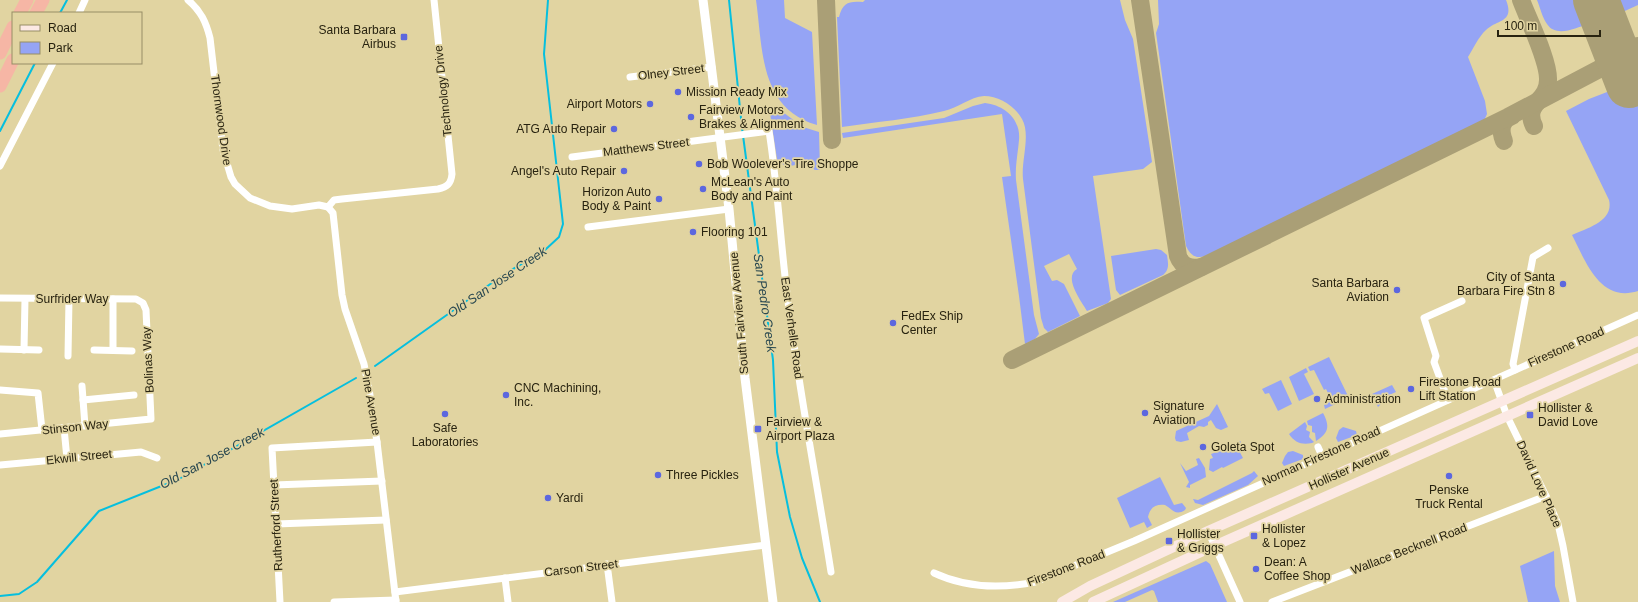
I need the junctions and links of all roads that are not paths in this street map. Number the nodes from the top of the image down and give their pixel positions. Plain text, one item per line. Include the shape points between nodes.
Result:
1 (27, 0) edge
2 (43, 0) edge
3 (85, 0) edge
4 (188, 0) edge
5 (434, 0) edge
6 (703, 0) edge
7 (21, 12) edge
8 (37, 12) edge
9 (79, 12) edge
10 (12, 29) edge
11 (0, 53) edge
12 (12, 62) edge
13 (52, 64) edge
14 (712, 67) junction
15 (630, 77) dead end
16 (0, 86) edge
17 (721, 138) junction
18 (572, 157) dead end
19 (0, 166) edge
20 (450, 182) joint
21 (328, 207) junction
22 (729, 209) junction
23 (588, 227) dead end
24 (1548, 248) dead end
25 (0, 298) edge
26 (25, 298) junction
27 (69, 299) junction
28 (113, 299) junction
29 (1462, 301) dead end
30 (143, 303) joint
31 (1638, 315) edge
32 (1638, 341) edge
33 (0, 350) edge
34 (24, 350) junction
35 (39, 350) dead end
36 (94, 350) dead end
37 (113, 350) junction
38 (132, 351) dead end
39 (68, 356) dead end
40 (1638, 358) edge
41 (1515, 370) junction
42 (1494, 380) junction
43 (82, 386) dead end
44 (0, 390) edge
45 (134, 395) dead end
46 (83, 400) junction
47 (1448, 400) junction
48 (1502, 402) junction
49 (1507, 416) junction
50 (151, 419) joint
51 (85, 426) junction
52 (64, 428) junction
53 (42, 430) junction
54 (0, 434) edge
55 (377, 442) junction
56 (1318, 447) dead end
57 (1322, 456) junction
58 (67, 458) junction
59 (157, 458) dead end
60 (0, 465) edge
61 (382, 481) junction
62 (274, 485) junction
63 (1546, 496) junction
64 (386, 520) junction
65 (276, 524) junction
66 (1208, 531) junction
67 (1149, 534) joint
68 (766, 545) junction
69 (1214, 546) junction
70 (607, 564) junction
71 (831, 572) dead end
72 (934, 573) dead end
73 (505, 578) junction
74 (395, 592) junction
75 (396, 601) edge
76 (280, 602) edge
77 (334, 602) edge
78 (508, 602) edge
79 (612, 602) edge
80 (773, 602) edge
81 (1062, 602) edge
82 (1093, 602) edge
83 (1240, 602) edge
84 (1272, 602) edge
85 (1573, 602) edge

1 - 7 highway
2 - 8 highway
3 - 9 street
4 - 21 street, Thornwood Drive via 201,13 210,38 223,150 235,184 250,198 270,206 292,209 319,205
5 - 20 street, Technology Drive via 452,174
6 - 14 street, South Fairview Avenue
10 - 11 highway
12 - 16 highway
13 - 19 street
14 - 15 street, Olney Street
14 - 17 street, South Fairview Avenue
17 - 18 street, Matthews Street
17 - 22 street, South Fairview Avenue
17 - 71 street, East Verhelle Road via 769,131 799,382
20 - 21 street, Thornwood Drive via 444,188 438,189 334,200
21 - 55 street, Pine Avenue via 333,213 342,295 364,364
22 - 23 street
22 - 68 street, South Fairview Avenue via 745,378
24 - 41 street via 1533,257 1513,364
25 - 26 street, Surfrider Way
26 - 27 street, Surfrider Way
26 - 34 street
27 - 28 street, Surfrider Way
27 - 39 street
28 - 30 street, Surfrider Way via 136,299
28 - 37 street
29 - 47 street via 1424,318 1436,356 1434,362
30 - 50 street, Bolinas Way via 146,310
31 - 41 street, Firestone Road
32 - 48 main road, Hollister Avenue
33 - 34 street
34 - 35 street
36 - 37 street
37 - 38 street
40 - 49 main road, Hollister Avenue
41 - 42 street, Firestone Road
42 - 47 street, Norman Firestone Road
42 - 48 street, David Love Place
43 - 46 street
44 - 53 street via 38,393
45 - 46 street
46 - 51 street
47 - 57 street, Norman Firestone Road
48 - 49 street, David Love Place
48 - 66 main road, Hollister Avenue
49 - 63 street, David Love Place
49 - 69 main road, Hollister Avenue
50 - 51 street, Stinson Way
51 - 52 street, Stinson Way
52 - 53 street, Stinson Way
52 - 58 street
53 - 54 street, Stinson Way
55 - 61 street, Pine Avenue
55 - 62 street, Rutherford Street via 272,448
56 - 57 street
57 - 67 street, Norman Firestone Road
58 - 59 street, Ekwill Street via 141,452
58 - 60 street, Ekwill Street
61 - 62 street
61 - 64 street, Pine Avenue
62 - 65 street, Rutherford Street
63 - 84 street, Wallace Becknell Road
63 - 85 street, David Love Place via 1561,535
64 - 65 street
64 - 74 street, Pine Avenue
65 - 76 street, Rutherford Street
66 - 69 street
66 - 81 main road, Hollister Avenue via 1090,586
67 - 72 street, Firestone Road via 1062,572 1029,583 966,585
68 - 70 street, Carson Street
68 - 80 street, South Fairview Avenue
69 - 82 main road, Hollister Avenue
69 - 83 street
70 - 73 street, Carson Street
70 - 79 street
73 - 74 street, Carson Street
73 - 78 street
74 - 75 street, Pine Avenue
75 - 77 street

